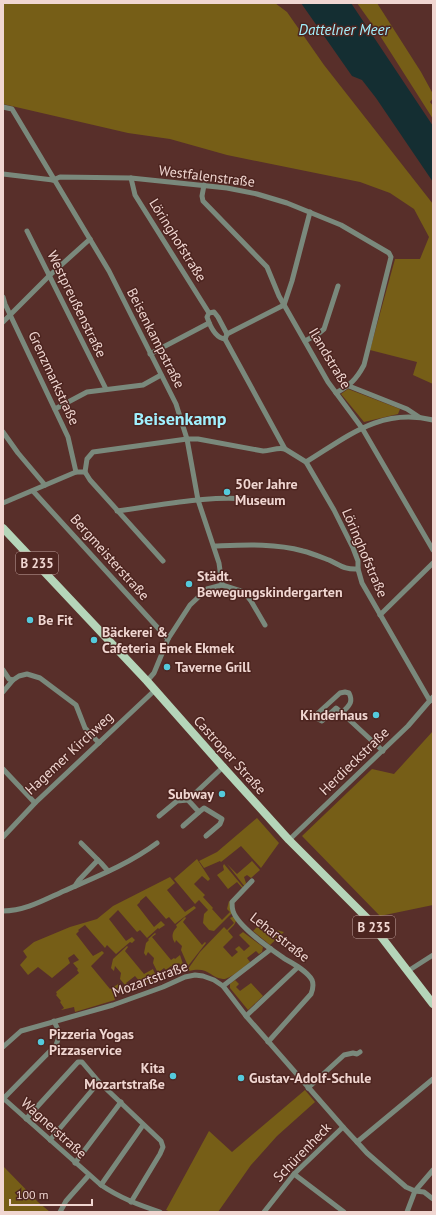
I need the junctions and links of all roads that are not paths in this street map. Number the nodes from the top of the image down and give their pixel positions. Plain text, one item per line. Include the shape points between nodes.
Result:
1 (3, 107) edge
2 (3, 174) edge
3 (131, 178) junction
4 (53, 180) junction
5 (204, 185) junction
6 (310, 212) junction
7 (27, 231) dead end
8 (90, 239) junction
9 (49, 276) junction
10 (338, 286) dead end
11 (3, 297) edge
12 (4, 304) edge
13 (284, 305) junction
14 (209, 313) junction
15 (11, 316) junction
16 (3, 322) edge
17 (209, 323) junction
18 (226, 337) junction
19 (305, 340) junction
20 (150, 354) junction
21 (161, 375) junction
22 (349, 386) junction
23 (106, 389) junction
24 (336, 393) junction
25 (55, 409) junction
26 (420, 417) junction
27 (433, 420) edge
28 (362, 428) junction
29 (3, 432) edge
30 (187, 439) junction
31 (285, 450) junction
32 (306, 462) junction
33 (76, 472) junction
34 (85, 472) junction
35 (45, 485) junction
36 (33, 491) junction
37 (198, 500) junction
38 (257, 500) dead end
39 (3, 503) edge
40 (117, 511) junction
41 (3, 528) edge
42 (214, 546) junction
43 (433, 550) edge
44 (163, 561) dead end
45 (433, 563) edge
46 (358, 569) junction
47 (222, 585) junction
48 (380, 615) junction
49 (265, 625) dead end
50 (168, 639) junction
51 (3, 670) edge
52 (12, 680) junction
53 (147, 681) junction
54 (155, 690) junction
55 (3, 692) edge
56 (431, 699) edge
57 (342, 713) junction
58 (99, 743) junction
59 (383, 751) junction
60 (222, 767) junction
61 (3, 769) edge
62 (188, 800) junction
63 (35, 803) junction
64 (199, 812) junction
65 (159, 816) dead end
66 (183, 826) dead end
67 (206, 836) dead end
68 (3, 837) edge
69 (289, 840) junction
70 (81, 843) dead end
71 (156, 843) dead end
72 (98, 860) junction
73 (108, 871) junction
74 (252, 882) dead end
75 (74, 887) junction
76 (3, 911) edge
77 (271, 949) junction
78 (433, 955) edge
79 (298, 967) junction
80 (408, 971) junction
81 (223, 986) junction
82 (433, 1004) edge
83 (246, 1016) junction
84 (54, 1022) junction
85 (268, 1042) junction
86 (3, 1047) edge
87 (360, 1052) dead end
88 (433, 1079) edge
89 (99, 1082) junction
90 (308, 1088) junction
91 (3, 1098) edge
92 (121, 1102) junction
93 (26, 1119) junction
94 (143, 1125) junction
95 (343, 1127) junction
96 (50, 1140) junction
97 (356, 1142) junction
98 (75, 1163) junction
99 (433, 1170) edge
100 (294, 1174) junction
101 (89, 1175) junction
102 (101, 1186) junction
103 (415, 1191) junction
104 (433, 1199) edge
105 (131, 1202) junction
106 (60, 1212) edge
107 (160, 1212) edge
108 (264, 1212) edge
109 (344, 1212) edge
110 (407, 1212) edge

1 - 4 street, Beisenkampstraße via 12,109
2 - 4 street
3 - 4 street, Westfalenstraße via 60,177
3 - 5 street, Westfalenstraße
3 - 14 street, Löringhofstraße via 135,195
4 - 8 street, Beisenkampstraße
5 - 6 street, Westfalenstraße via 257,194
5 - 13 street, Ilandstraße via 203,201 267,267
6 - 13 street
6 - 22 street, Westfalenstraße via 341,225 389,253 391,257 364,365
7 - 9 street, Westpreußenstraße
8 - 9 street
8 - 20 street, Beisenkampstraße
9 - 15 street
9 - 23 street, Westpreußenstraße
10 - 19 street via 324,329
11 - 12 street, Grenzmarkstraße
12 - 15 street, Grenzmarkstraße
13 - 18 street
13 - 19 street, Ilandstraße
14 - 17 street
14 - 18 street, Löringhofstraße via 214,312 218,317
15 - 16 street
15 - 25 street, Grenzmarkstraße
17 - 18 street, Löringhofstraße via 220,338
17 - 20 street
18 - 31 street, Löringhofstraße
19 - 24 street, Ilandstraße
20 - 21 street, Beisenkampstraße
21 - 23 street via 143,385
21 - 30 street, Beisenkampstraße via 176,404
22 - 24 street
22 - 26 street via 407,409
23 - 25 street via 87,392
24 - 28 street, Ilandstraße
25 - 33 street, Grenzmarkstraße via 68,437
26 - 27 street
26 - 28 street via 400,416
28 - 32 street
28 - 43 street, Ilandstraße
29 - 35 street
30 - 31 street via 263,451 278,448
30 - 34 street via 93,452 87,459
30 - 37 street, Beisenkampstraße
31 - 32 street, Löringhofstraße
32 - 46 street, Löringhofstraße via 353,548
33 - 34 street
33 - 35 street
34 - 40 street
35 - 36 street
36 - 39 street
36 - 50 street, Bergmeisterstraße
37 - 38 street
37 - 40 street
37 - 42 street, Beisenkampstraße
40 - 44 street
41 - 53 main road, Castroper Straße / B 235
42 - 46 street via 268,545 302,551 345,568
42 - 47 street, Beisenkampstraße
45 - 48 street
46 - 48 street, Löringhofstraße via 362,583
47 - 49 street via 244,592
47 - 50 street via 207,590 190,605
48 - 56 street, Löringhofstraße
50 - 53 street via 154,673
51 - 52 street
52 - 55 street
52 - 58 street via 26,674 40,678 72,702 78,709 85,728
53 - 54 main road, Castroper Straße / B 235
54 - 58 street, Hagemer Kirchweg
54 - 60 main road, Castroper Straße / B 235
56 - 59 street, Herdieckstraße
57 - 57 street via 336,708 322,721 318,719 317,714 340,692 345,692 352,698 351,704
57 - 59 street
58 - 63 street, Hagemer Kirchweg
59 - 69 street, Herdieckstraße
60 - 62 street
60 - 69 main road, Castroper Straße / B 235
61 - 63 street
62 - 64 street
62 - 65 street via 177,800
63 - 68 street, Hagemer Kirchweg
64 - 66 street
64 - 67 street via 204,808 222,818 220,824
69 - 80 main road, Castroper Straße / B 235 via 366,917
70 - 72 street
71 - 73 street
72 - 73 street
72 - 75 street
73 - 75 street
74 - 77 street, Leharstraße via 232,902 232,910 246,928
75 - 76 street via 26,908
77 - 79 street, Leharstraße
77 - 81 street
78 - 80 street
79 - 83 street
79 - 85 street, Leharstraße via 309,976 314,988
80 - 82 main road, Castroper Straße / B 235
81 - 83 street, Mozartstraße
81 - 84 street, Mozartstraße via 203,976 185,977 113,1005
83 - 85 street, Mozartstraße
84 - 86 street, Mozartstraße via 22,1031
84 - 91 street via 60,1034 56,1045
85 - 90 street, Mozartstraße
87 - 90 street via 344,1054
88 - 97 street
89 - 92 street
89 - 93 street via 82,1062 78,1062
89 - 96 street
90 - 95 street, Mozartstraße
91 - 93 street, Wagnerstraße
92 - 94 street
92 - 98 street
93 - 96 street, Wagnerstraße
94 - 102 street
94 - 105 street via 161,1141 163,1147
95 - 97 street, Schürenheck
95 - 100 street, Schürenheck
96 - 98 street, Wagnerstraße
97 - 103 street, Schürenheck via 406,1187
98 - 101 street, Wagnerstraße
99 - 103 street
100 - 108 street, Schürenheck
100 - 109 street
101 - 102 street, Wagnerstraße
101 - 106 street, Wagnerstraße via 66,1201
102 - 105 street, Wagnerstraße
103 - 104 street, Schürenheck via 424,1192
103 - 110 street
105 - 107 street, Wagnerstraße

